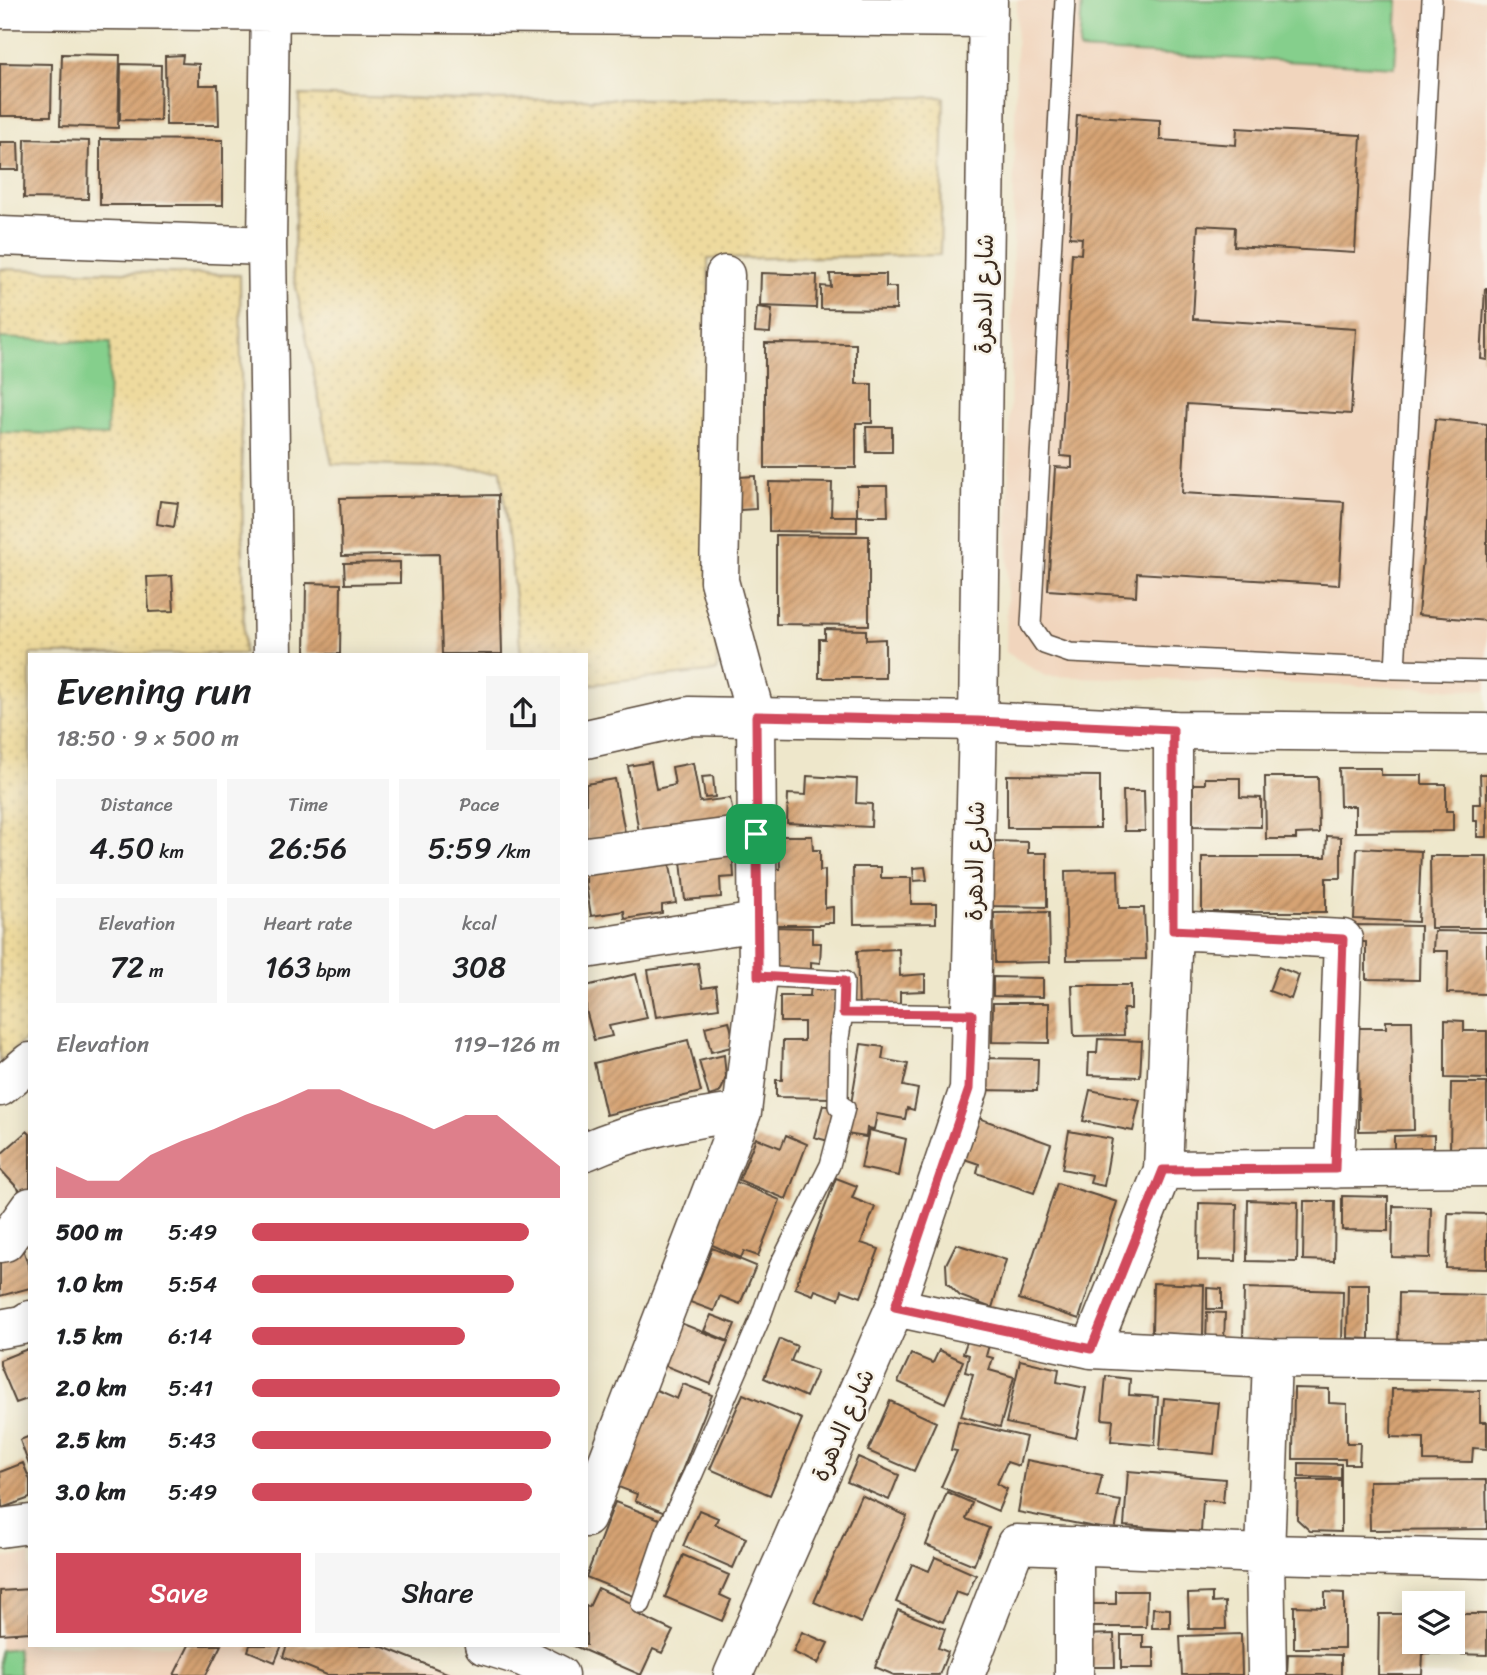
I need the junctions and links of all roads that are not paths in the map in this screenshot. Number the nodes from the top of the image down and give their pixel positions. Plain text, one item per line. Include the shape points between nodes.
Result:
1 (1065, 0) edge
2 (1432, 0) edge
3 (80, 5) edge
4 (270, 6) edge
5 (453, 7) edge
6 (0, 9) edge
7 (988, 9) edge
8 (0, 236) edge
9 (267, 246) junction
10 (725, 275) dead end
11 (273, 653) edge
12 (1395, 669) junction
13 (1487, 671) edge
14 (756, 716) junction
15 (978, 721) junction
16 (1173, 730) junction
17 (1487, 733) edge
18 (588, 739) edge
19 (756, 834) junction
20 (588, 856) edge
21 (757, 922) junction
22 (1173, 930) junction
23 (588, 948) edge
24 (758, 976) junction
25 (843, 1013) junction
26 (972, 1014) junction
27 (28, 1064) edge
28 (0, 1087) edge
29 (742, 1112) junction
30 (588, 1150) edge
31 (1487, 1167) edge
32 (1335, 1169) junction
33 (1163, 1170) junction
34 (28, 1210) edge
35 (0, 1243) edge
36 (895, 1307) junction
37 (28, 1321) edge
38 (0, 1329) edge
39 (1091, 1349) junction
40 (1272, 1358) junction
41 (1487, 1360) edge
42 (588, 1513) edge
43 (28, 1524) edge
44 (0, 1528) edge
45 (1074, 1546) junction
46 (1265, 1554) junction
47 (1487, 1559) edge
48 (641, 1604) dead end
49 (498, 1647) edge
50 (526, 1651) edge
51 (559, 1675) edge
52 (733, 1675) edge
53 (965, 1675) edge
54 (1074, 1675) edge
55 (1266, 1675) edge

1 - 12 lane via 1031,625 1044,644 1070,653
2 - 12 lane
3 - 4 street
3 - 6 street
4 - 5 street
4 - 9 street
5 - 7 street
7 - 15 street, شارع الدهرة
8 - 9 street
9 - 11 street
10 - 14 street via 719,581
12 - 13 lane
14 - 15 street
14 - 18 street via 689,716
14 - 19 street
15 - 16 street
15 - 26 street, شارع الدهرة
16 - 17 street
16 - 22 street
19 - 20 street
19 - 21 street
21 - 23 street
21 - 24 street
22 - 32 street via 1343,939
22 - 33 street
24 - 25 lane via 844,981
24 - 29 street
25 - 26 lane
25 - 48 lane via 838,1106 845,1108 830,1165 779,1266 667,1528
26 - 36 street, شارع الدهرة via 969,1089
27 - 28 street
29 - 30 street via 681,1120
29 - 42 street
31 - 32 street
32 - 33 street
33 - 39 street
34 - 35 street
36 - 39 street
36 - 52 street, شارع الدهرة
37 - 38 street
39 - 40 street
40 - 41 street
40 - 46 street
43 - 44 street
45 - 46 street
45 - 53 street via 1016,1544
45 - 54 street
46 - 47 street
46 - 55 street
49 - 50 street
50 - 51 street

